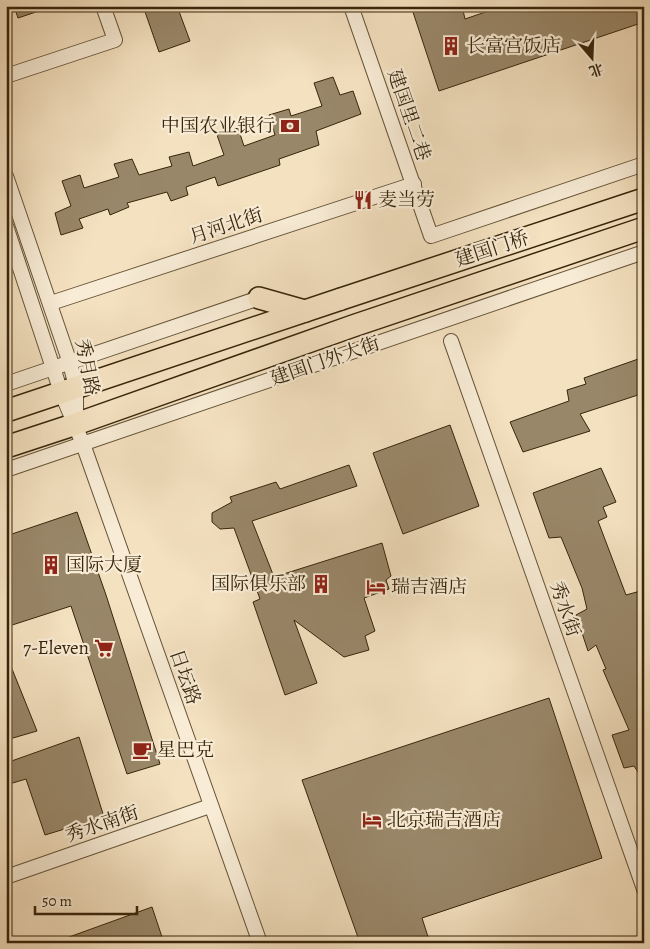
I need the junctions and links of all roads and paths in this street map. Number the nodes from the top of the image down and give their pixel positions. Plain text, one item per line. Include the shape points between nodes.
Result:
1 (103, 6) edge
2 (351, 6) edge
3 (6, 76) edge
4 (644, 164) edge
5 (6, 176) edge
6 (414, 184) junction
7 (644, 199) edge
8 (6, 226) edge
9 (644, 228) edge
10 (644, 252) edge
11 (259, 298) joint
12 (51, 303) junction
13 (305, 312) junction
14 (354, 326) joint
15 (451, 342) dead end
16 (70, 363) junction
17 (54, 368) junction
18 (6, 384) edge
19 (68, 390) junction
20 (6, 411) edge
21 (79, 434) junction
22 (6, 447) edge
23 (6, 470) edge
24 (210, 806) junction
25 (6, 877) edge
26 (644, 889) edge
27 (260, 943) edge

1 - 3 street via 115,40
2 - 6 street, 建国里二巷
4 - 6 street, 建国里二巷 via 431,236
5 - 12 street, 秀月路
6 - 12 street, 月河北街
7 - 13 highway, 建国门桥, bridge
8 - 17 street, 秀月路
9 - 14 highway, 建国门桥
10 - 21 street, 建国门外大街
11 - 13 highway
11 - 16 street
12 - 16 street, 秀月路
13 - 19 highway
14 - 21 highway, 建国门外大街
15 - 26 street, 秀水街
16 - 17 street
16 - 19 street, 秀月路
17 - 18 street
17 - 19 street, 秀月路
19 - 20 highway
19 - 21 street, 秀月路
21 - 22 highway, 建国门外大街
21 - 23 street, 建国门外大街
21 - 24 street, 日坛路
24 - 25 street, 秀水南街
24 - 27 street, 日坛路

